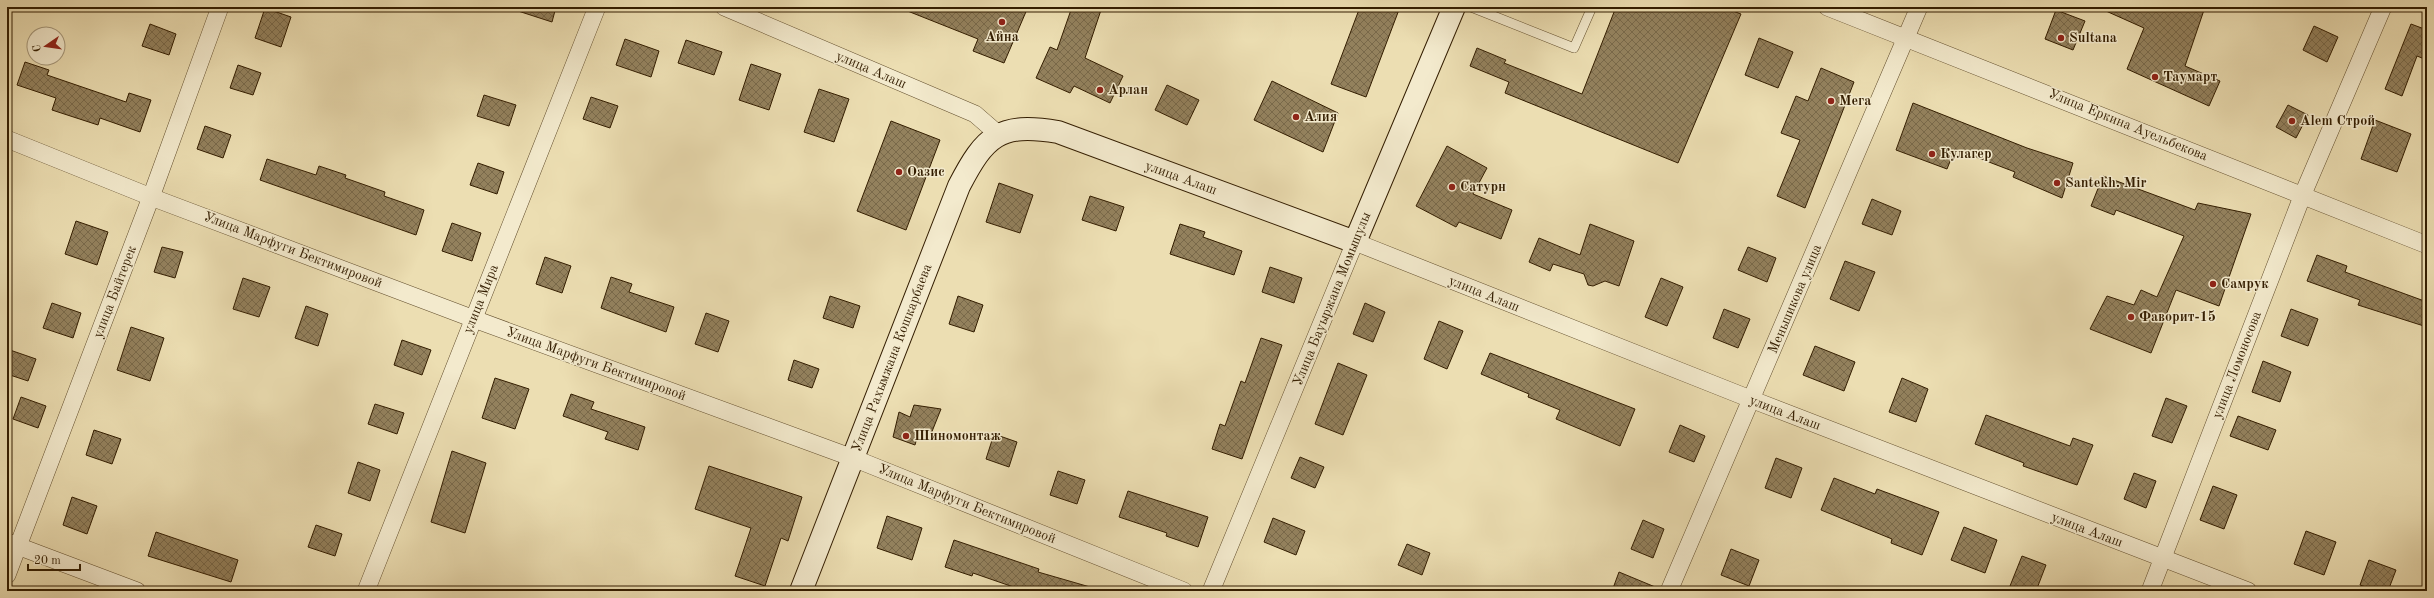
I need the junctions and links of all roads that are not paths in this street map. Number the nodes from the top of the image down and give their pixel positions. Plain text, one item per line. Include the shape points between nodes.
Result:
1 (220, 7) edge
2 (597, 7) edge
3 (724, 7) edge
4 (1454, 7) edge
5 (1471, 7) edge
6 (1592, 7) edge
7 (1828, 7) edge
8 (1918, 7) edge
9 (2383, 7) edge
10 (1905, 37) junction
11 (998, 134) junction
12 (7, 139) edge
13 (2303, 194) junction
14 (151, 197) junction
15 (1355, 242) junction
16 (2427, 244) edge
17 (474, 319) junction
18 (1753, 400) junction
19 (853, 458) junction
20 (13, 544) edge
21 (2162, 559) junction
22 (7, 575) edge
23 (137, 591) edge
24 (366, 591) edge
25 (801, 591) edge
26 (1184, 591) edge
27 (1211, 591) edge
28 (1669, 591) edge
29 (2150, 591) edge
30 (2248, 591) edge

1 - 14 street, улица Байтерек
2 - 17 street, улица Мира
3 - 11 street, улица Алаш via 974,114
4 - 15 street, Улица Бауыржана Момышулы
5 - 6 lane via 1574,48
7 - 10 street, Улица Еркина Ауельбекова
8 - 10 street, Меньшикова улица
9 - 13 street, улица Ломоносова
10 - 13 street, Улица Еркина Ауельбекова
10 - 18 street, Меньшикова улица
11 - 15 street, улица Алаш via 1014,129 1058,132
11 - 19 street, Улица Рахымжана Кошкарбаева via 987,142 972,162 959,186
12 - 14 street, Улица Марфуги Бектимировой
13 - 16 street, Улица Еркина Ауельбекова
13 - 21 street, улица Ломоносова
14 - 17 street, Улица Марфуги Бектимировой
14 - 20 street, улица Байтерек
15 - 18 street, улица Алаш
15 - 27 street, Улица Бауыржана Момышулы
17 - 19 street, Улица Марфуги Бектимировой
17 - 24 street, улица Мира
18 - 21 street, улица Алаш
18 - 28 street, Меньшикова улица
19 - 25 street, Улица Рахымжана Кошкарбаева
19 - 26 street, Улица Марфуги Бектимировой
20 - 22 street, улица Байтерек
20 - 23 street
21 - 29 street, улица Ломоносова
21 - 30 street, улица Алаш

